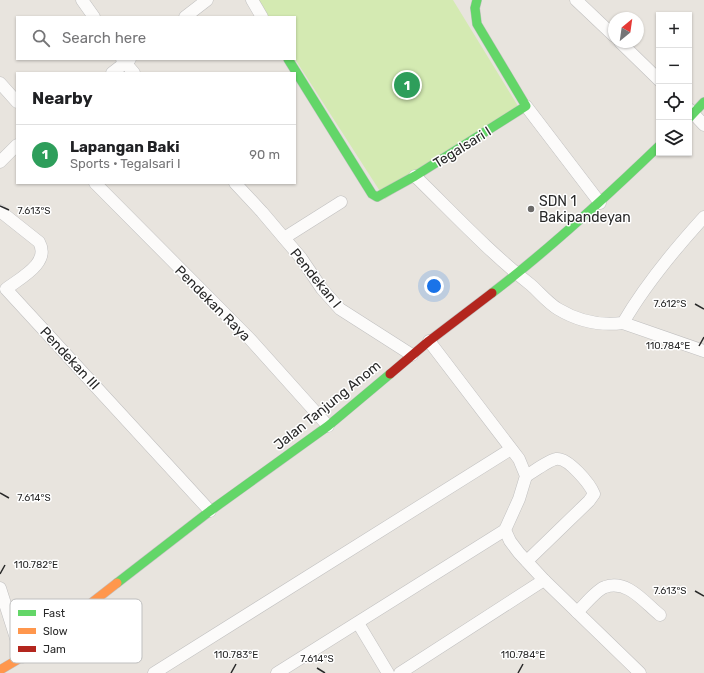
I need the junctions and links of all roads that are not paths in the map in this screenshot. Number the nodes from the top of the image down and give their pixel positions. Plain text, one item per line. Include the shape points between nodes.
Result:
1 (82, 0) edge
2 (207, 0) edge
3 (252, 0) edge
4 (477, 0) edge
5 (576, 0) edge
6 (93, 16) edge
7 (186, 16) edge
8 (261, 16) edge
9 (608, 30) edge
10 (626, 48) edge
11 (126, 60) edge
12 (289, 60) edge
13 (113, 72) edge
14 (133, 72) edge
15 (656, 77) edge
16 (0, 82) edge
17 (16, 101) edge
18 (704, 102) edge
19 (526, 106) junction
20 (692, 112) edge
21 (692, 116) edge
22 (704, 125) edge
23 (16, 146) edge
24 (656, 149) edge
25 (0, 162) edge
26 (415, 176) junction
27 (96, 184) edge
28 (236, 184) edge
29 (341, 202) dead end
30 (600, 203) junction
31 (0, 211) edge
32 (704, 216) edge
33 (284, 238) junction
34 (517, 274) junction
35 (3, 291) edge
36 (623, 323) junction
37 (429, 341) junction
38 (704, 351) edge
39 (412, 356) junction
40 (328, 426) junction
41 (511, 449) junction
42 (526, 476) junction
43 (210, 511) junction
44 (505, 530) junction
45 (527, 561) junction
46 (544, 580) junction
47 (0, 588) edge
48 (97, 599) edge
49 (577, 612) junction
50 (660, 615) dead end
51 (10, 619) edge
52 (358, 623) junction
53 (12, 663) edge
54 (0, 670) edge
55 (154, 673) edge
56 (277, 673) edge
57 (388, 673) edge
58 (400, 673) edge
59 (640, 673) edge

1 - 6 street
2 - 7 street
3 - 8 street
4 - 19 main road via 477,24
5 - 9 street
10 - 15 street
11 - 13 street
11 - 14 street
12 - 26 main road via 374,196
16 - 17 street
18 - 20 main road
19 - 26 main road, Tegalsari I
19 - 30 street
21 - 22 street
23 - 25 street
24 - 30 main road, Jalan Tanjung Anom
26 - 34 street, Tegalsari I
27 - 40 street, Pendekan Raya via 249,338
28 - 33 street, Pendekan I
29 - 33 street
30 - 34 main road, Jalan Tanjung Anom
31 - 35 street, Pendekan III via 42,247 42,255 36,266
32 - 36 street via 636,300
33 - 39 street, Pendekan I via 340,309
34 - 36 street, Tegalsari I via 552,305 566,313 595,323
34 - 37 main road, Jalan Tanjung Anom
35 - 43 street, Pendekan III
36 - 38 street
37 - 39 main road, Jalan Tanjung Anom
37 - 41 street
39 - 40 main road, Jalan Tanjung Anom
40 - 43 main road, Jalan Tanjung Anom
41 - 42 street via 519,459
41 - 55 street
42 - 44 street
42 - 45 street via 551,461 563,459 574,467 594,492 589,501
43 - 48 main road, Jalan Tanjung Anom
44 - 45 street via 510,541
44 - 52 street
45 - 46 street
46 - 49 street
46 - 58 street
47 - 51 street
49 - 50 street via 605,587 621,585
49 - 59 street
52 - 56 street
52 - 57 street
53 - 54 main road, Jalan Tanjung Anom

